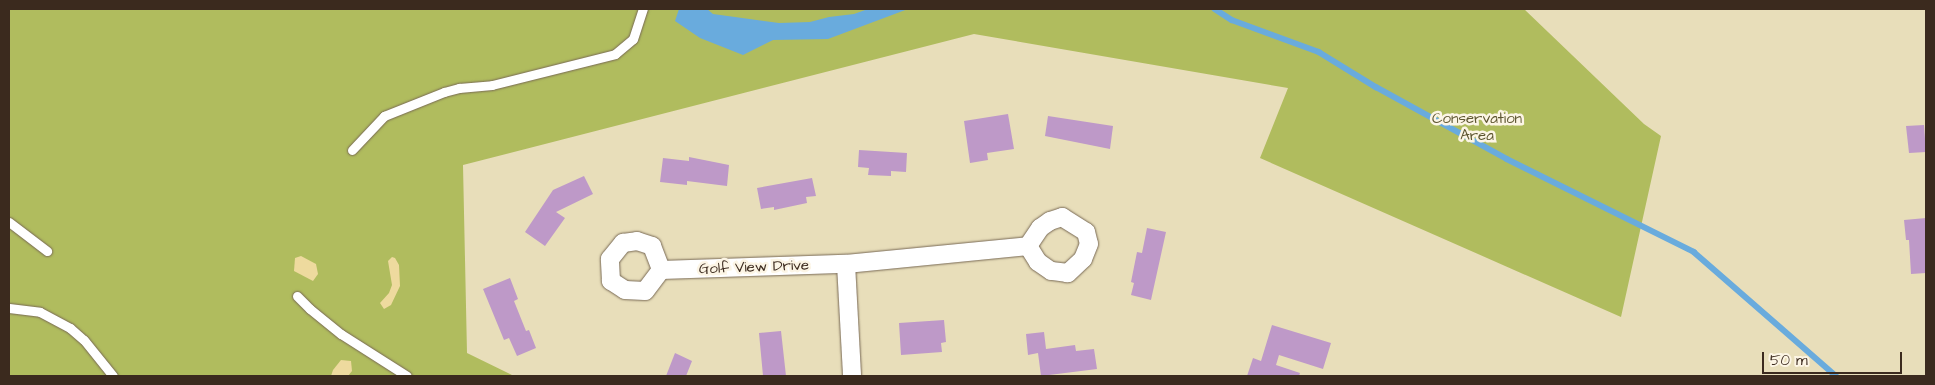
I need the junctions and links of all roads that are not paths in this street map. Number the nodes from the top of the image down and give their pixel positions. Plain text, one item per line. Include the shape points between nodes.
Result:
1 (643, 9) edge
2 (352, 150) dead end
3 (9, 222) edge
4 (1028, 246) dead end
5 (47, 251) dead end
6 (846, 264) junction
7 (661, 270) dead end
8 (297, 296) dead end
9 (9, 308) edge
10 (113, 376) edge
11 (407, 376) edge
12 (852, 376) edge

1 - 2 lane via 633,39 615,54 492,85 444,92 384,116
3 - 5 lane
4 - 6 street, Golf View Drive
6 - 7 street, Golf View Drive
6 - 12 street
8 - 11 lane via 341,334
9 - 10 lane via 40,312 70,328

